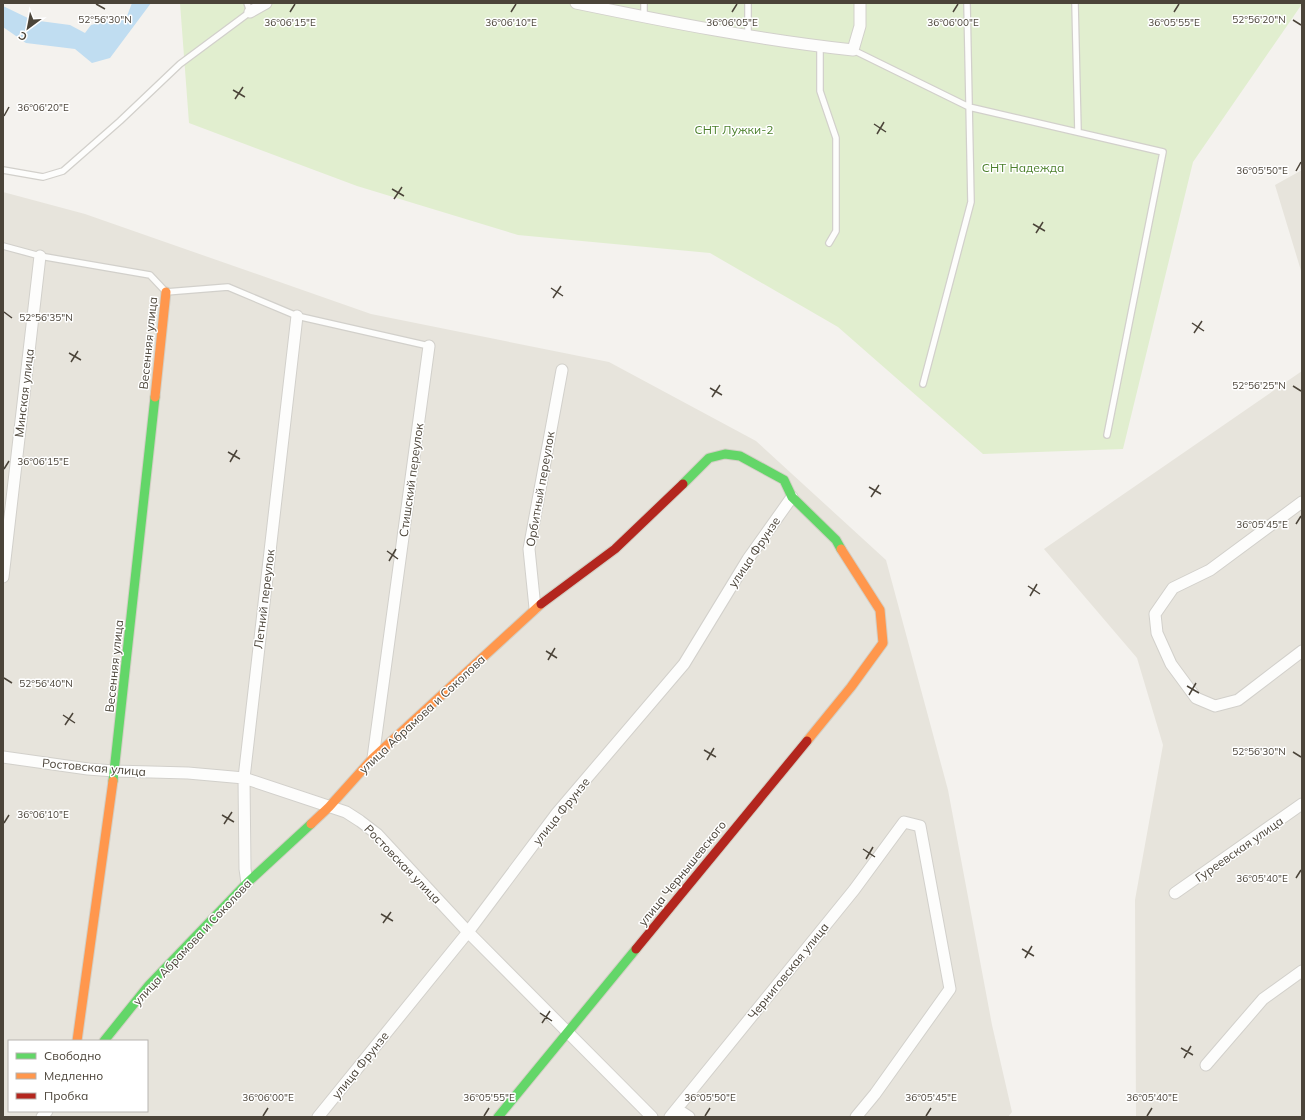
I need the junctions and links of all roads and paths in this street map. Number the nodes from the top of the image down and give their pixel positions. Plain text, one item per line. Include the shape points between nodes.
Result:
1 (266, 3) edge
2 (576, 3) edge
3 (644, 3) edge
4 (748, 3) edge
5 (860, 3) edge
6 (967, 3) edge
7 (1075, 3) edge
8 (249, 8) edge
9 (644, 17) junction
10 (748, 35) junction
11 (820, 46) junction
12 (853, 50) junction
13 (969, 107) junction
14 (1078, 132) junction
15 (3, 170) edge
16 (829, 243) dead end
17 (3, 246) edge
18 (40, 256) junction
19 (166, 292) junction
20 (297, 316) junction
21 (430, 346) joint
22 (562, 370) dead end
23 (923, 384) dead end
24 (1107, 435) dead end
25 (792, 497) junction
26 (1302, 502) edge
27 (3, 577) edge
28 (536, 608) junction
29 (1302, 651) edge
30 (3, 757) edge
31 (373, 758) junction
32 (114, 771) junction
33 (244, 778) junction
34 (1302, 804) edge
35 (329, 807) junction
36 (247, 883) junction
37 (1175, 893) dead end
38 (468, 932) junction
39 (1302, 971) edge
40 (568, 1032) junction
41 (77, 1040) edge
42 (105, 1040) edge
43 (1206, 1065) dead end
44 (673, 1113) edge
45 (318, 1117) edge
46 (498, 1117) edge
47 (652, 1117) edge
48 (689, 1117) edge
49 (856, 1117) edge

1 - 8 street
2 - 9 street
3 - 9 lane
4 - 10 lane
5 - 12 street via 860,26
6 - 13 lane
7 - 14 lane
8 - 15 lane via 180,64 64,171 43,177
9 - 10 street
10 - 11 street
11 - 12 street
11 - 16 lane via 820,91 836,138 836,231
12 - 13 lane
13 - 14 lane
13 - 23 lane via 971,202
14 - 24 lane via 1164,152
17 - 18 lane
18 - 19 lane via 150,275
18 - 27 street, Минская улица
19 - 20 lane via 228,287
19 - 32 street, Весенняя улица
20 - 21 lane
20 - 33 street, Летний переулок
21 - 31 street, Стишский переулок
22 - 28 street, Орбитный переулок via 529,549
25 - 28 street, улица Абрамова и Соколова via 784,480 740,456 725,454 709,458 615,549
25 - 38 street, улица Фрунзе via 748,559 684,664 557,813
25 - 40 street, улица Чернышевского via 836,540 880,610 884,643 846,694
26 - 29 street via 1210,570 1173,588 1156,614 1157,633 1172,664 1196,698 1215,706 1238,700
28 - 31 street, улица Абрамова и Соколова
30 - 32 street, Ростовская улица
31 - 35 street, улица Абрамова и Соколова
32 - 33 street, Ростовская улица via 188,772
32 - 41 street, Весенняя улица
33 - 35 street, Ростовская улица
33 - 36 street, Летний переулок
34 - 37 street, Гуреевская улица
35 - 36 street, улица Абрамова и Соколова
35 - 38 street, Ростовская улица via 346,812 377,834
36 - 42 street, улица Абрамова и Соколова via 149,985
38 - 40 street, Ростовская улица
38 - 45 street, улица Фрунзе
39 - 43 street via 1263,999
40 - 46 street, улица Чернышевского
40 - 47 street, Ростовская улица
44 - 48 street
44 - 49 street, Черниговская улица via 854,890 904,822 920,826 950,988 876,1094

